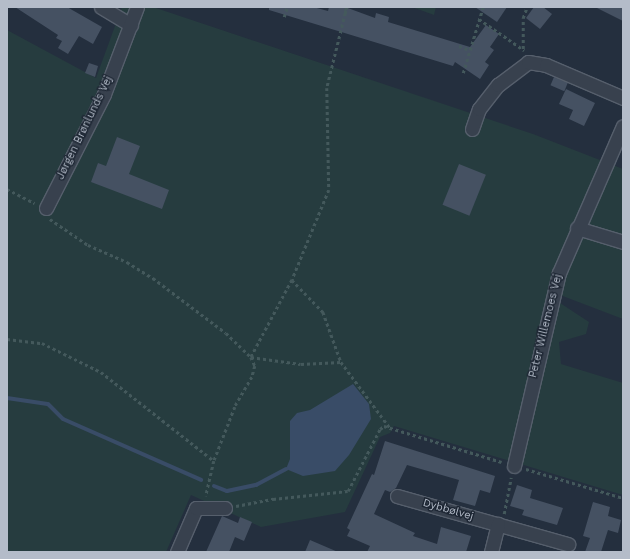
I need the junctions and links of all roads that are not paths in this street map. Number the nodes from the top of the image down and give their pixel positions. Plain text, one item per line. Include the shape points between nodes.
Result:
1 (101, 7) edge
2 (138, 7) edge
3 (131, 25) junction
4 (623, 98) edge
5 (623, 126) edge
6 (472, 129) dead end
7 (46, 208) road end
8 (577, 228) junction
9 (623, 242) edge
10 (514, 466) road end
11 (398, 496) dead end
12 (225, 508) road end
13 (498, 524) junction
14 (568, 544) dead end
15 (176, 552) edge
16 (491, 552) edge

1 - 3 street
2 - 3 street, Jørgen Brønlunds Vej
3 - 7 street, Jørgen Brønlunds Vej via 104,94
4 - 6 street via 546,65 528,62 498,85 479,109
5 - 8 street, Peter Willemoes Vej
8 - 9 street
8 - 10 street, Peter Willemoes Vej via 548,310
11 - 13 street, Dybbølvej
12 - 15 street via 196,508
13 - 14 street, Dybbølvej
13 - 16 street

